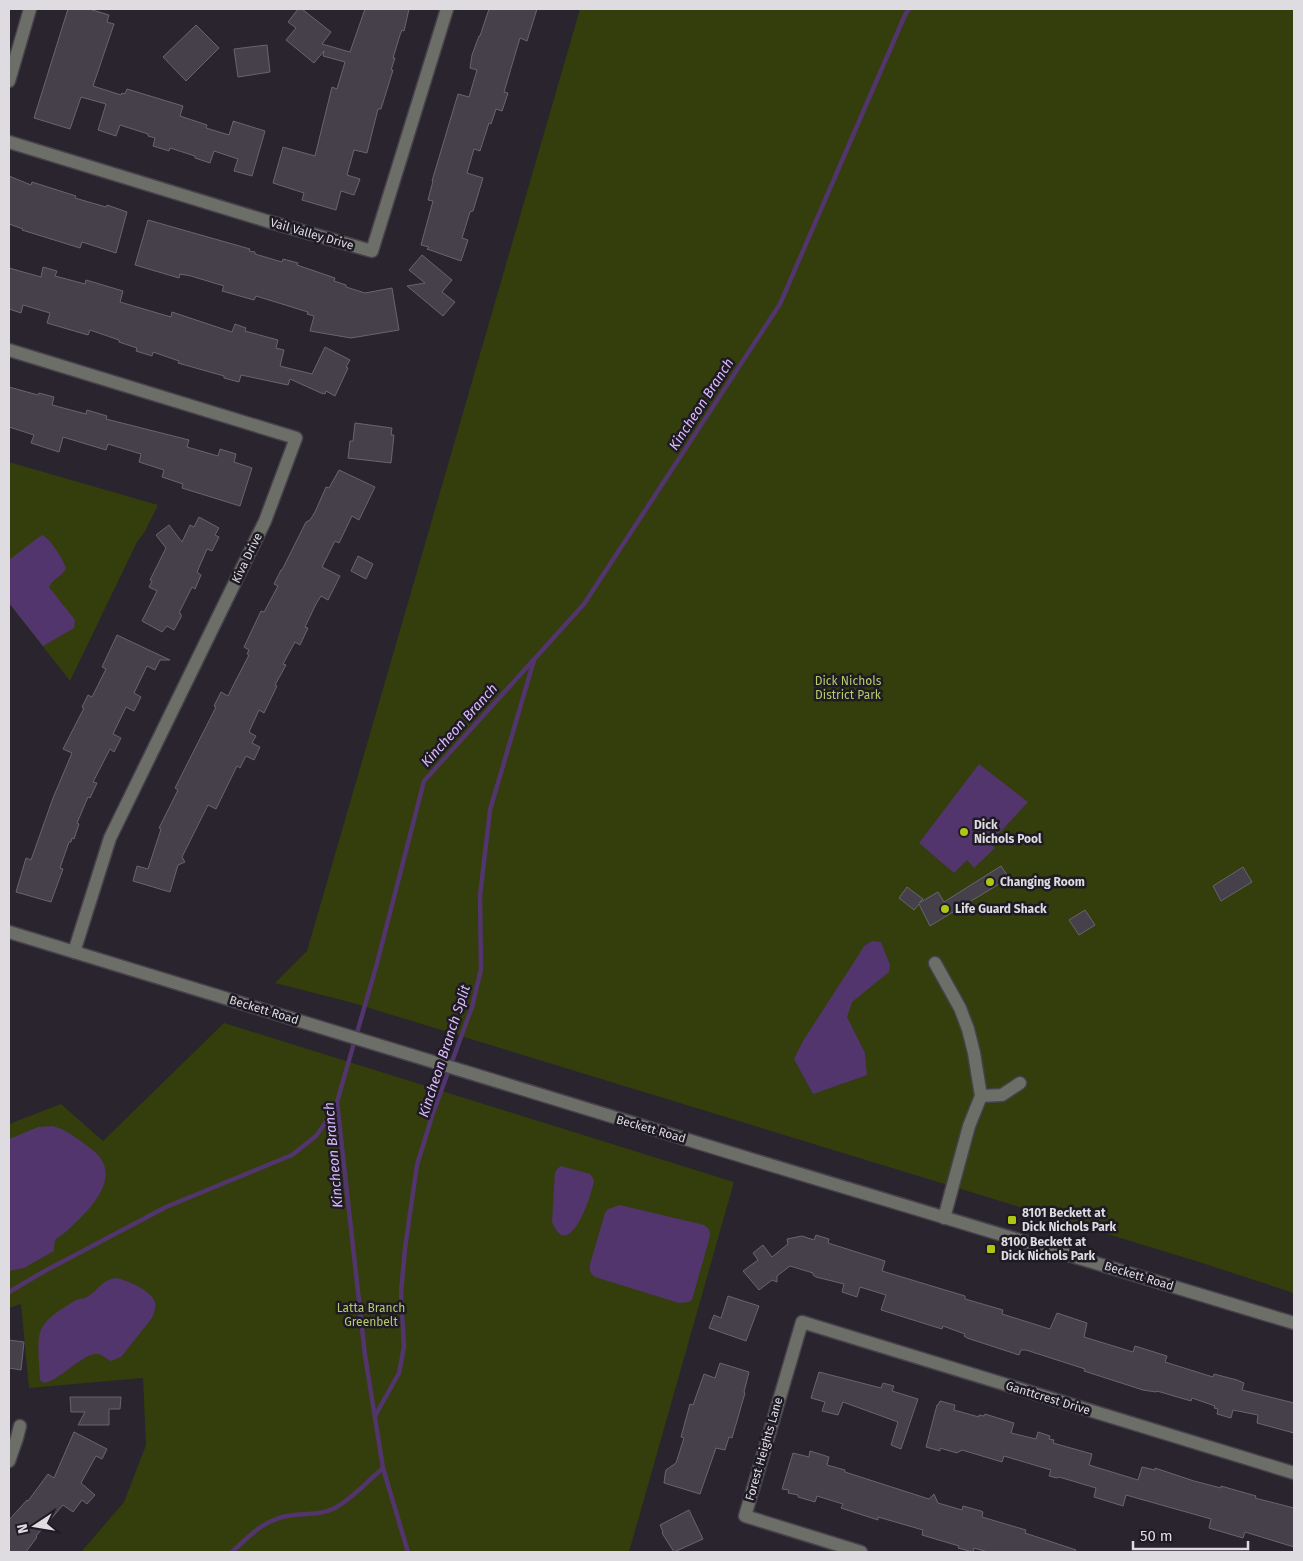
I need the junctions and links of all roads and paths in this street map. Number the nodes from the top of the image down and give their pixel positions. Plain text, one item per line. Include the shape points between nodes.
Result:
1 (30, 9) edge
2 (447, 9) edge
3 (9, 81) edge
4 (9, 142) edge
5 (9, 350) edge
6 (9, 932) edge
7 (74, 952) junction
8 (935, 962) dead end
9 (1020, 1083) dead end
10 (980, 1096) junction
11 (944, 1218) junction
12 (802, 1322) joint
13 (1294, 1323) edge
14 (20, 1426) dead end
15 (9, 1460) edge
16 (1294, 1473) edge
17 (861, 1552) edge

1 - 3 street
2 - 4 street, Vail Valley Drive via 372,251
5 - 7 street, Kiva Drive via 296,438 265,521 110,838
6 - 7 street, Beckett Road
7 - 11 street, Beckett Road
8 - 10 street via 968,1029
9 - 10 street via 1002,1095
10 - 11 street
11 - 13 street, Beckett Road
12 - 16 street, Ganttcrest Drive
12 - 17 street, Forest Heights Lane via 745,1516
14 - 15 street

